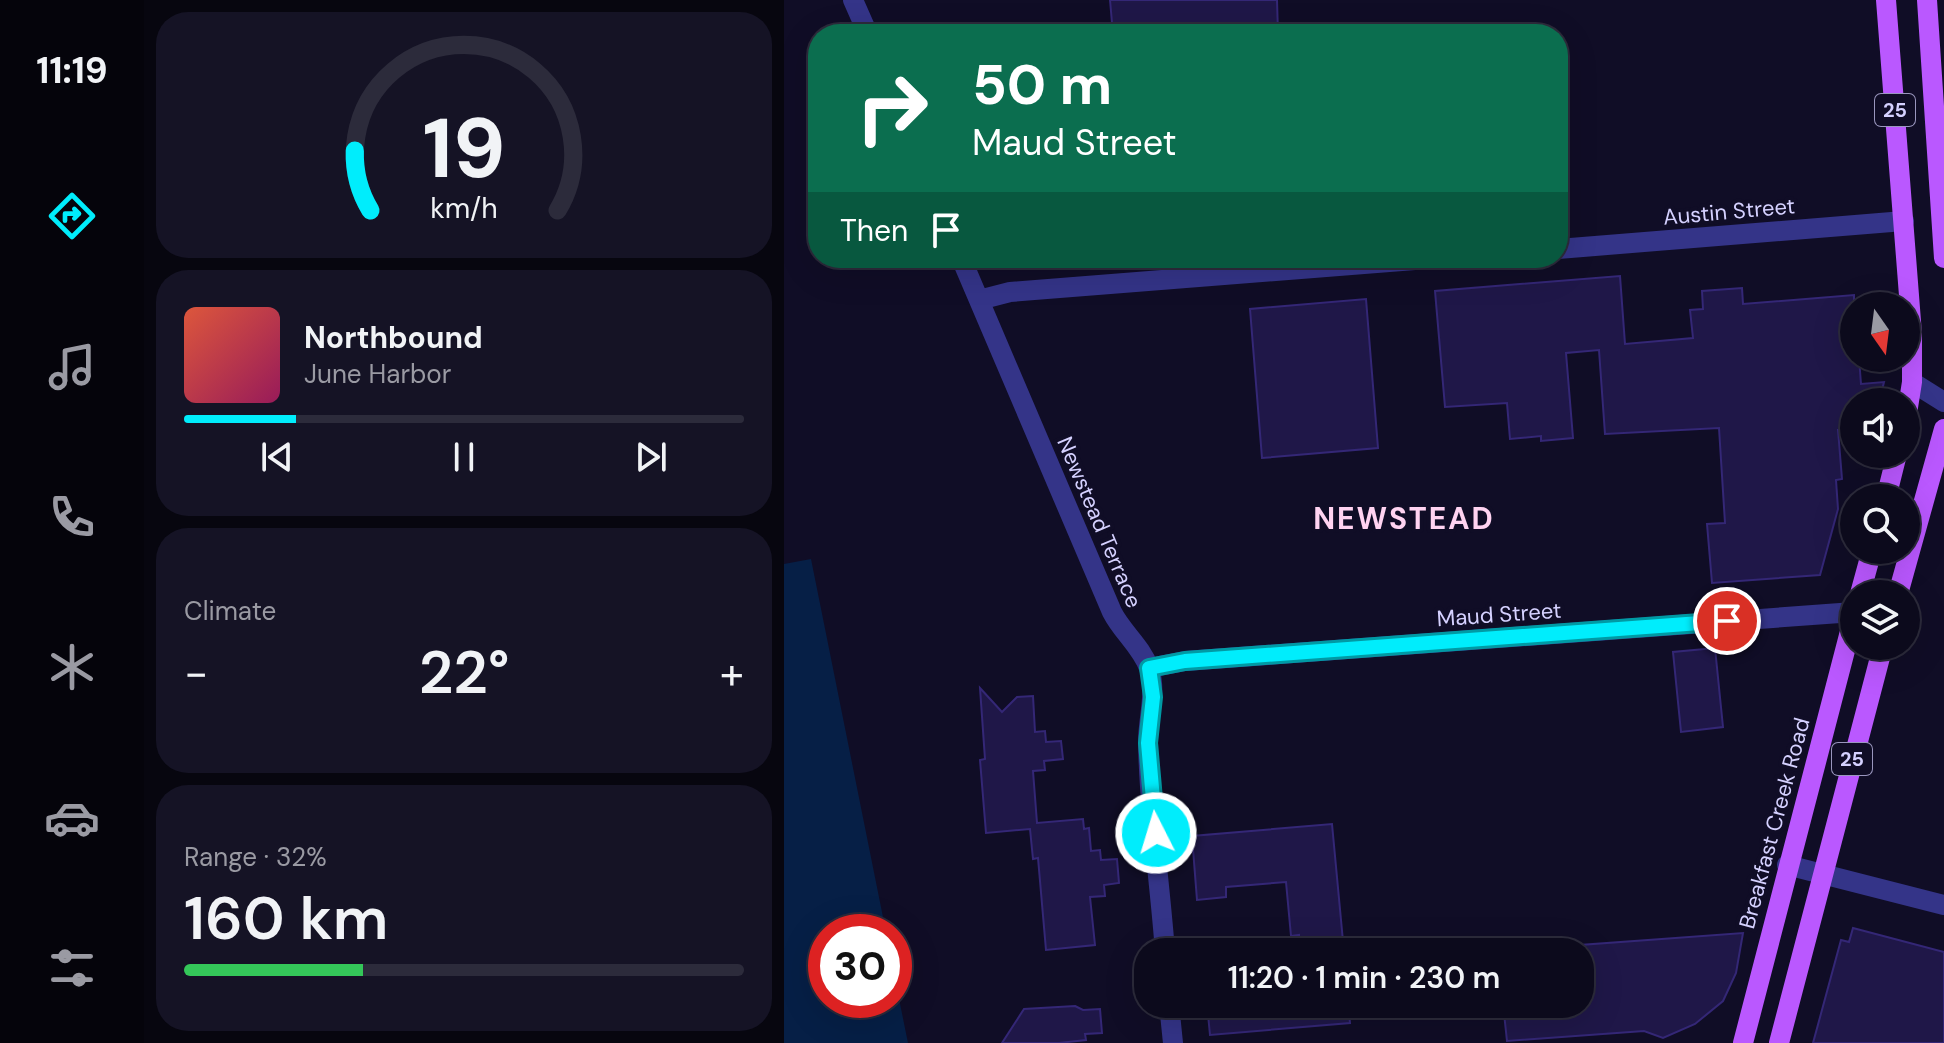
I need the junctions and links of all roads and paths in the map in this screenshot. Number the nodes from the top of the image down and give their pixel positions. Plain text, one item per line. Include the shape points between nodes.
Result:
1 (853, 0) edge
2 (1886, 0) edge
3 (1927, 0) edge
4 (864, 24) edge
5 (1904, 221) junction
6 (1568, 248) edge
7 (1944, 258) edge
8 (965, 268) edge
9 (1314, 268) edge
10 (979, 300) junction
11 (1912, 382) junction
12 (1911, 388) edge
13 (1944, 402) edge
14 (1944, 429) edge
15 (1902, 580) edge
16 (1840, 615) edge
17 (1842, 660) edge
18 (1879, 660) edge
19 (1149, 668) junction
20 (1787, 865) junction
21 (1822, 872) junction
22 (1944, 905) edge
23 (1164, 938) edge
24 (1170, 1018) edge
25 (1173, 1043) edge
26 (1743, 1043) edge
27 (1779, 1043) edge

1 - 4 street
2 - 5 main road, 25
3 - 7 main road, 25
5 - 6 street, Austin Street
5 - 11 main road, 25
8 - 10 street, Newstead Terrace
9 - 10 street via 1010,292
10 - 19 street, Newstead Terrace via 1118,625
11 - 12 main road, 25
11 - 13 street
14 - 15 main road
16 - 19 street, Maud Street via 1185,661
17 - 20 main road, Breakfast Creek Road / 25
18 - 21 main road, 25
19 - 23 street, Newstead Terrace via 1153,697 1148,743
20 - 21 street
20 - 26 main road, Breakfast Creek Road / 25
21 - 22 street
21 - 27 main road, 25
24 - 25 street

